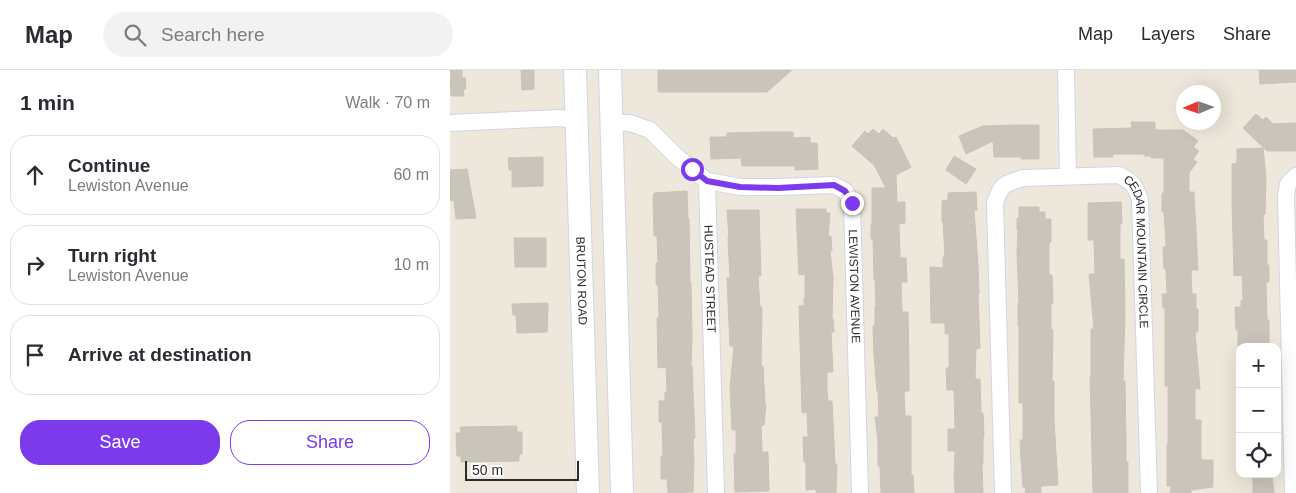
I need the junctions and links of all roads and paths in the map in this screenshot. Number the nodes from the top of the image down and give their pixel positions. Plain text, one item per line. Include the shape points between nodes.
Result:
1 (575, 70) edge
2 (610, 70) edge
3 (1066, 70) edge
4 (576, 120) junction
5 (450, 123) edge
6 (611, 123) junction
7 (1068, 176) junction
8 (1296, 176) edge
9 (707, 181) junction
10 (618, 361) junction
11 (584, 363) junction
12 (588, 493) edge
13 (622, 493) edge
14 (716, 493) edge
15 (860, 493) edge
16 (1003, 493) edge
17 (1149, 493) edge
18 (1293, 493) edge

1 - 4 main road, BRUTON ROAD
2 - 6 main road
3 - 7 street
4 - 5 street
4 - 6 main road
4 - 11 main road, BRUTON ROAD
6 - 9 street via 630,123 650,130
6 - 10 main road
7 - 16 street, CEDAR MOUNTAIN CIRCLE via 1023,178 1009,182 999,190 994,204
7 - 17 street, CEDAR MOUNTAIN CIRCLE via 1119,175 1131,181 1140,200
8 - 18 street via 1288,184 1286,196
9 - 14 street, HUSTEAD STREET
9 - 15 street, LEWISTON AVENUE via 740,187 834,185 845,191 852,203
10 - 11 main road
10 - 13 main road
11 - 12 main road, BRUTON ROAD

